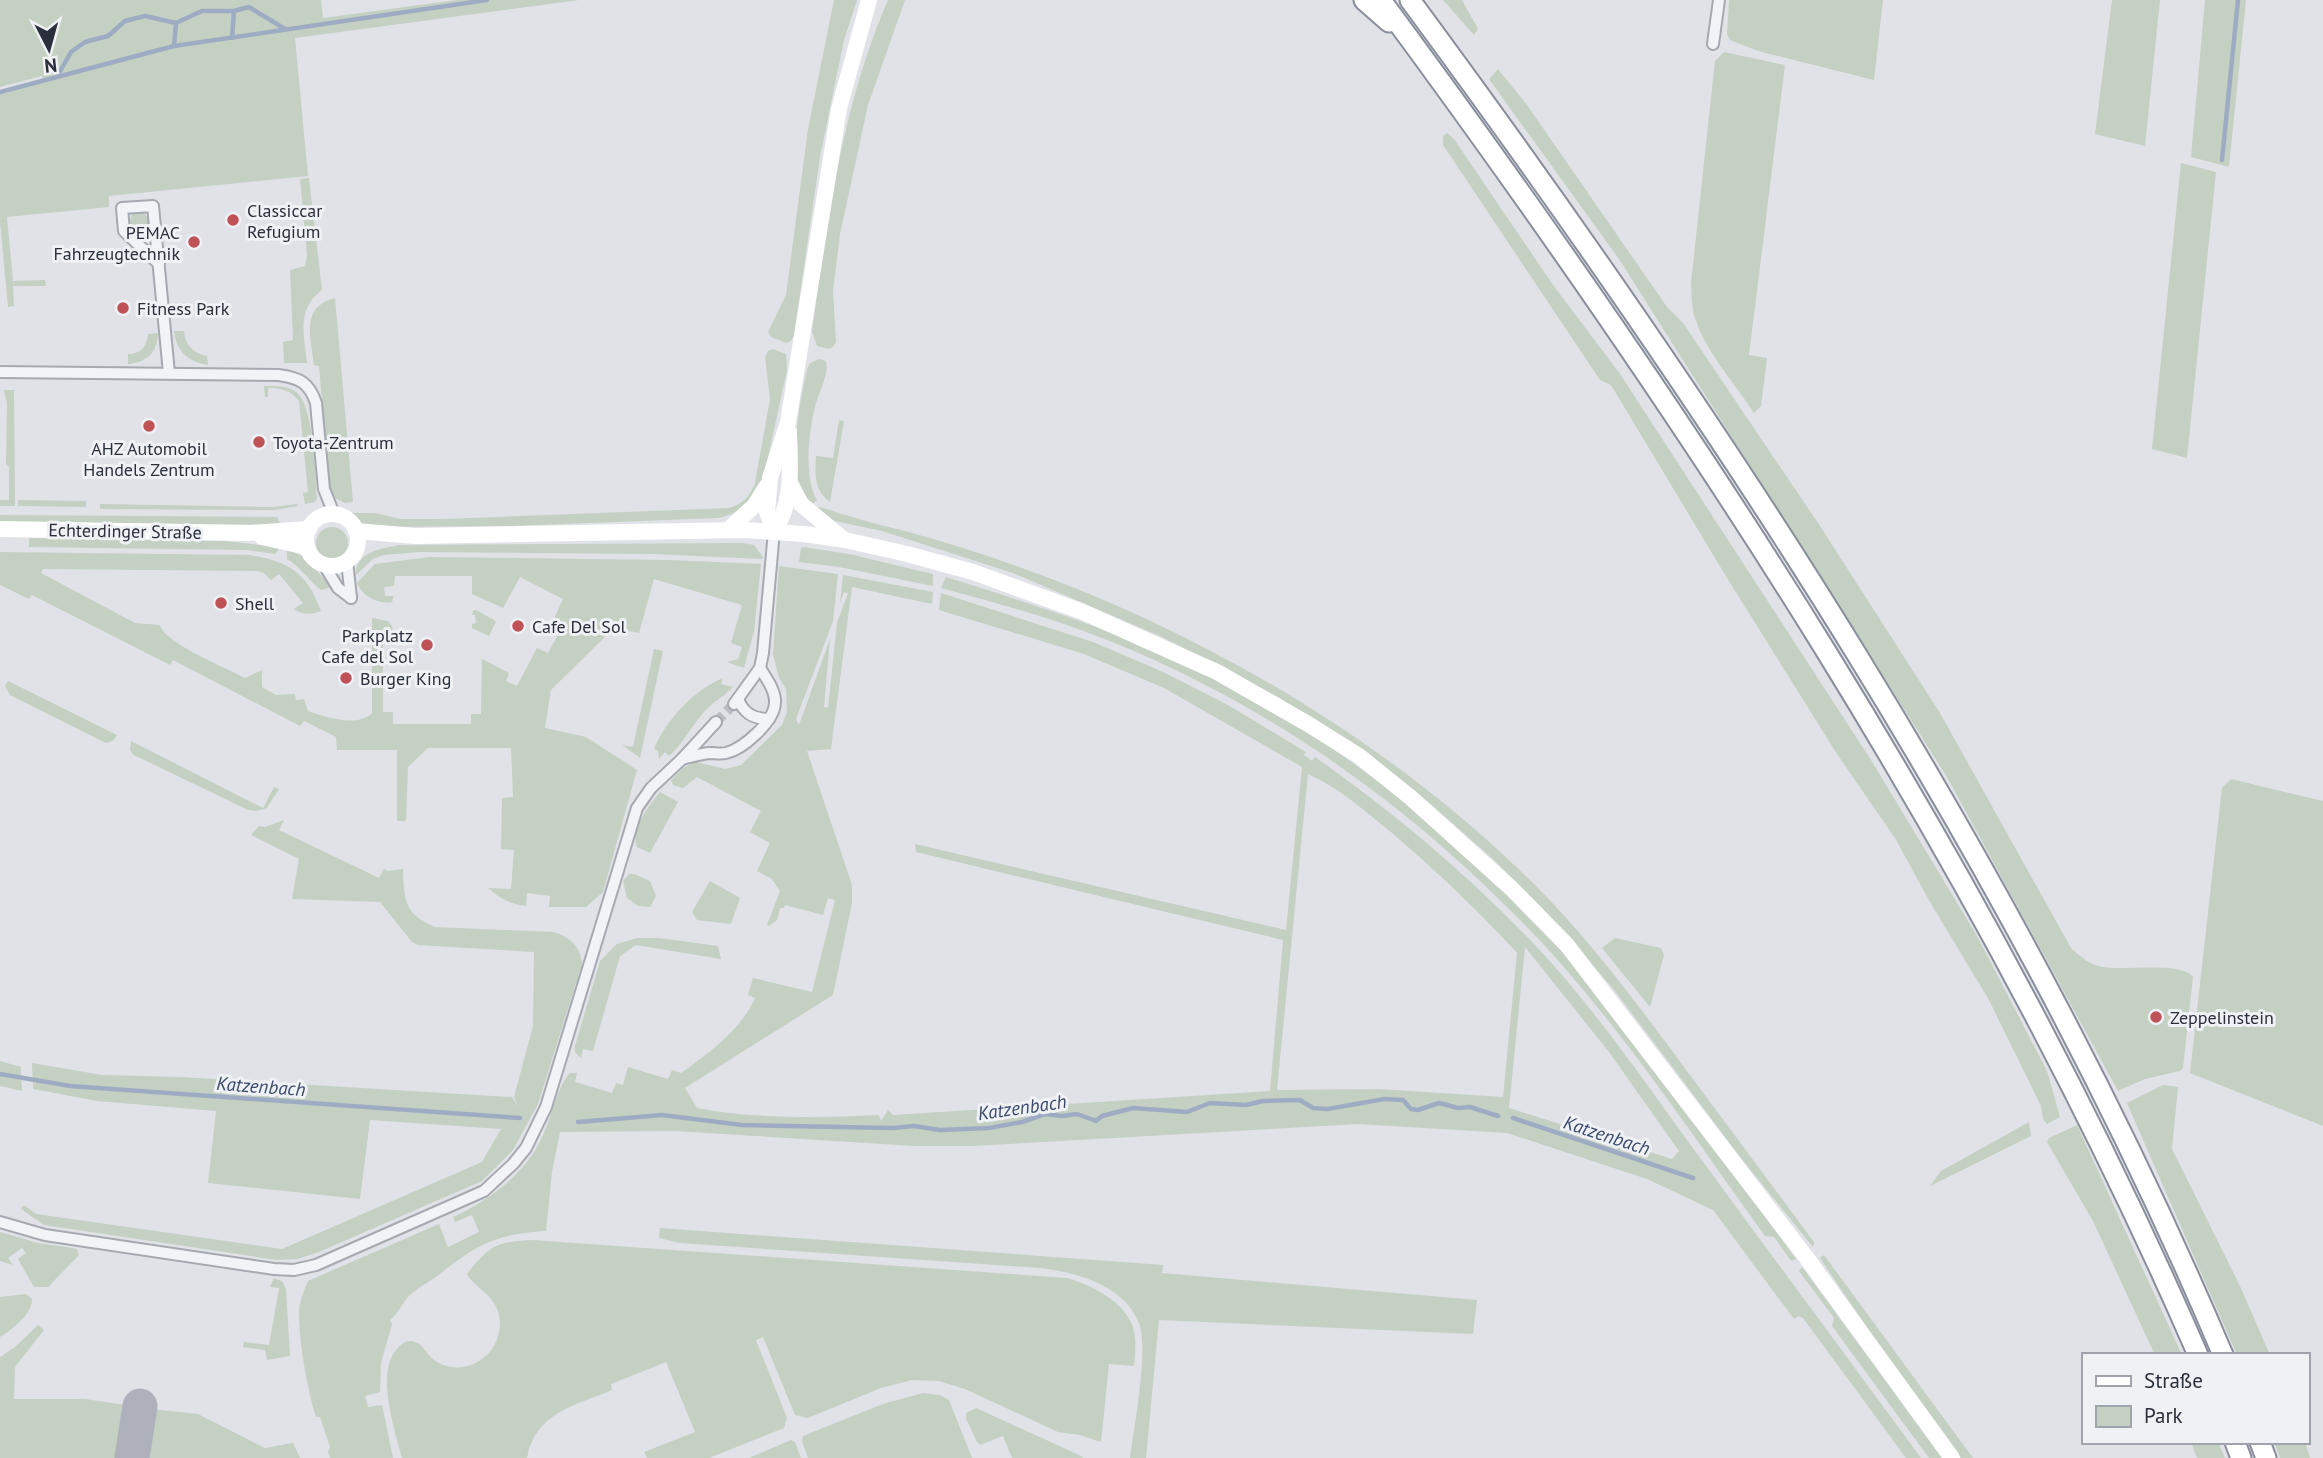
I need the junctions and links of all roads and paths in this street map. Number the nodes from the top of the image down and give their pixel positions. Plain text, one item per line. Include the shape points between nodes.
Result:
1 (869, 0) edge
2 (1364, 0) edge
3 (1381, 0) edge
4 (1410, 0) edge
5 (1718, 0) edge
6 (1408, 37) junction
7 (1713, 44) dead end
8 (159, 264) junction
9 (0, 372) edge
10 (169, 373) junction
11 (788, 422) junction
12 (771, 478) junction
13 (789, 481) junction
14 (334, 514) junction
15 (0, 529) edge
16 (309, 529) junction
17 (728, 530) junction
18 (774, 531) junction
19 (250, 533) junction
20 (357, 538) junction
21 (845, 540) junction
22 (307, 547) junction
23 (347, 561) junction
24 (324, 565) junction
25 (760, 668) junction
26 (769, 719) junction
27 (716, 722) tunnel mouth
28 (682, 759) junction
29 (0, 1222) edge
30 (2197, 1353) edge
31 (2222, 1353) edge
32 (1952, 1458) edge

1 - 11 main road via 839,109
2 - 6 highway
3 - 6 highway
4 - 31 highway via 1694,403 1904,734 2081,1052
5 - 7 street
6 - 30 highway via 1685,431 1894,762 2059,1058
8 - 8 street via 153,206 122,208 124,231
8 - 10 street
9 - 10 street
10 - 14 street via 279,375 305,382 316,402 324,489
11 - 12 main road
11 - 13 main road
12 - 17 main road via 755,505
12 - 18 main road via 767,512
13 - 18 main road via 785,511
13 - 21 main road via 801,504
14 - 16 main road via 322,516
14 - 20 main road via 350,522
15 - 19 main road, Echterdinger Straße
16 - 19 main road, Echterdinger Straße
16 - 22 main road
17 - 18 main road
17 - 20 main road
18 - 21 main road
18 - 25 street
19 - 22 main road, Echterdinger Straße
20 - 23 main road via 354,554
21 - 32 main road via 973,572 1146,639 1217,672 1308,724 1359,756 1410,797 1511,888 1567,946 1798,1247
22 - 24 main road
23 - 24 main road
23 - 24 street via 351,598 338,588
25 - 26 street via 776,700
25 - 26 street via 736,702 750,716
26 - 28 street via 738,748
27 - 28 street
28 - 29 street via 651,788 633,819 536,1130 513,1164 484,1191 316,1265 294,1270 45,1235

